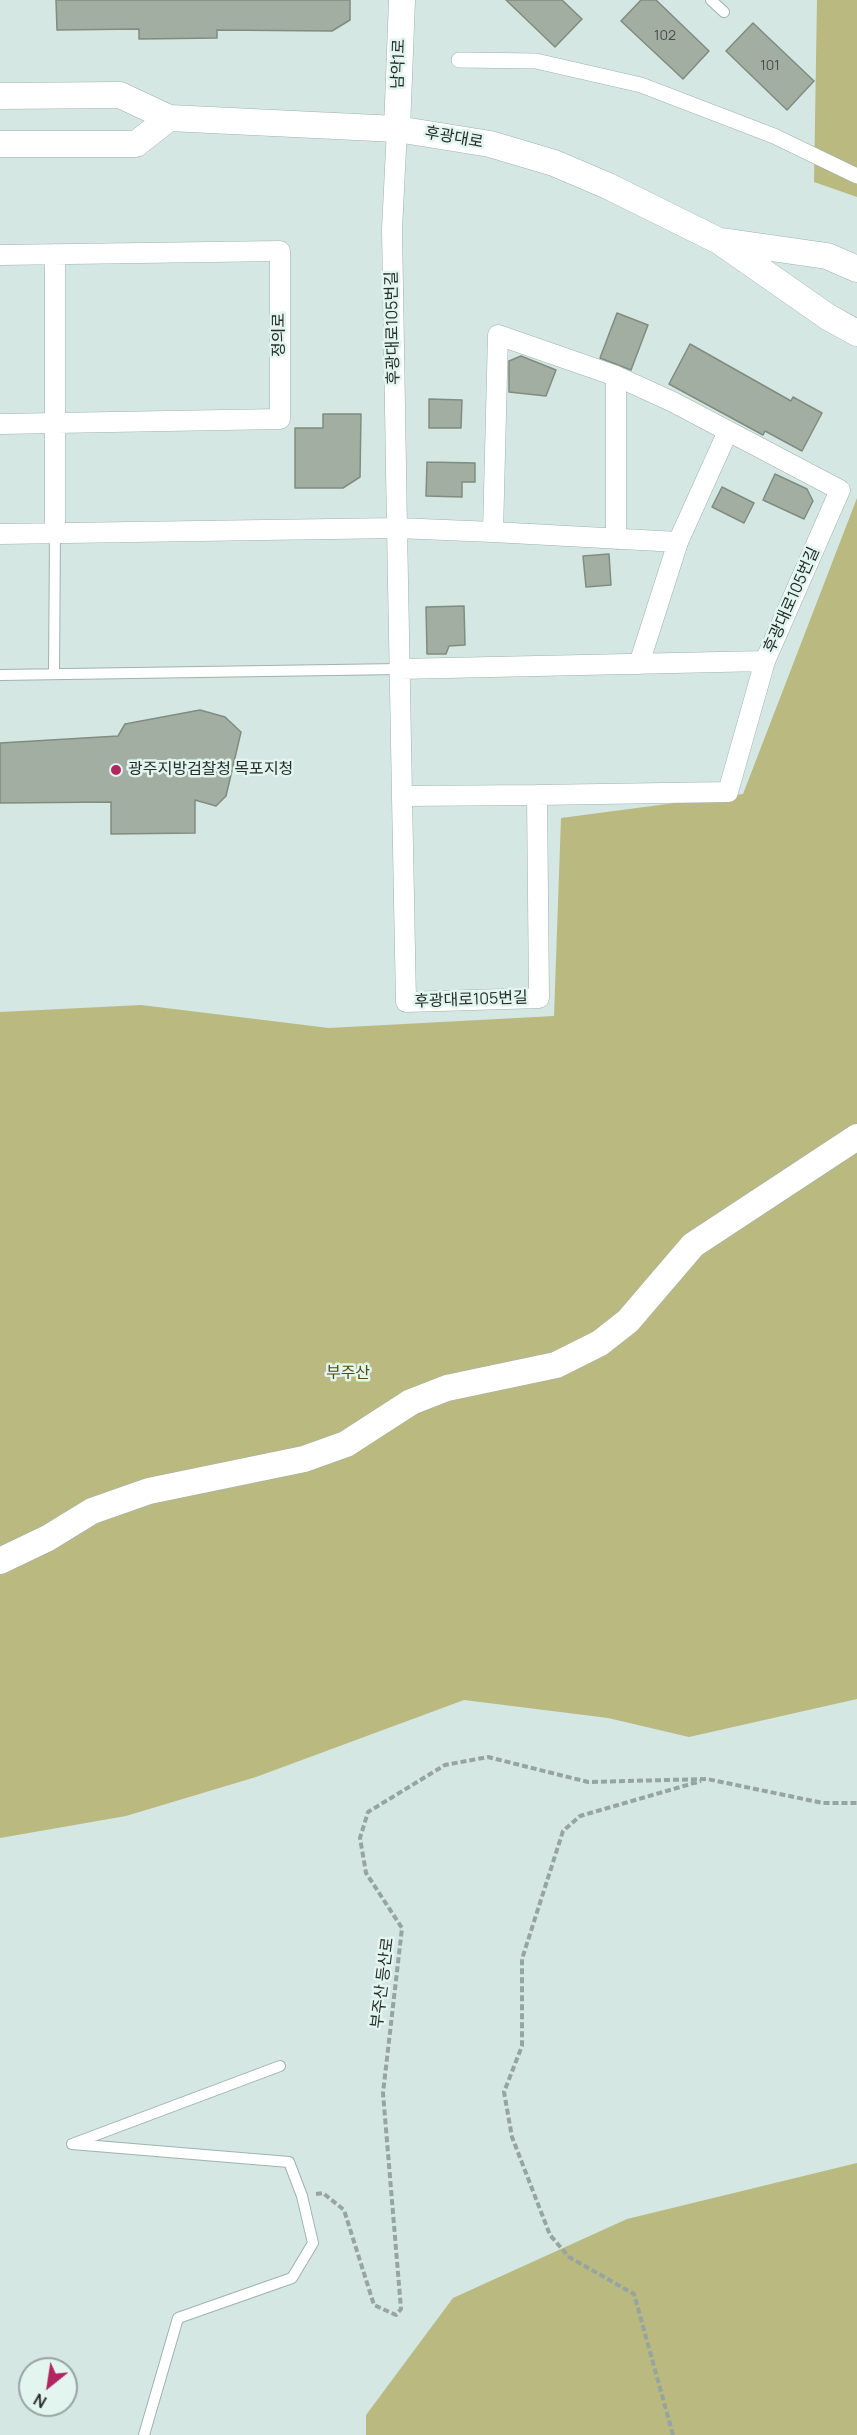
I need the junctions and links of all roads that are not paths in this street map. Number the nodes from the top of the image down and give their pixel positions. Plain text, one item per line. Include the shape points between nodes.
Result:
1 (402, 0) edge
2 (711, 0) edge
3 (724, 12) dead end
4 (459, 60) dead end
5 (0, 96) edge
6 (169, 118) junction
7 (398, 129) junction
8 (0, 144) edge
9 (857, 176) edge
10 (719, 241) junction
11 (0, 255) edge
12 (55, 255) junction
13 (857, 269) edge
14 (857, 333) edge
15 (616, 376) junction
16 (56, 423) junction
17 (0, 424) edge
18 (728, 431) junction
19 (397, 528) junction
20 (493, 532) junction
21 (55, 533) junction
22 (0, 534) edge
23 (616, 539) junction
24 (678, 542) junction
25 (765, 661) junction
26 (639, 664) junction
27 (400, 669) junction
28 (54, 674) junction
29 (0, 675) edge
30 (402, 795) junction
31 (537, 795) junction
32 (857, 1137) edge
33 (0, 1561) edge
34 (280, 2066) dead end
35 (144, 2435) edge

1 - 7 street, 남악1로
2 - 3 lane
4 - 9 street via 536,61 641,85 774,136
5 - 6 street, 후광대로 via 120,95
6 - 7 street, 후광대로
6 - 8 street via 136,144
7 - 10 street, 후광대로 via 490,144 554,163
7 - 19 street, 후광대로105번길 via 392,229
10 - 13 street, 후광대로 via 827,256
10 - 14 street, 후광대로
11 - 12 street, 정의로
12 - 16 street
12 - 16 street, 정의로 via 280,251 280,419
15 - 18 street, 후광대로105번길
15 - 20 street, 후광대로105번길 via 498,335
15 - 23 street
16 - 17 street, 정의로
16 - 21 street
18 - 24 street
18 - 25 street, 후광대로105번길 via 840,490
19 - 20 street
19 - 21 street
19 - 27 street, 후광대로105번길
20 - 23 street
21 - 22 street
21 - 28 lane
23 - 24 street
24 - 26 street
25 - 26 street, 후광대로105번길
25 - 31 street, 후광대로105번길 via 728,792
26 - 27 street, 후광대로105번길
27 - 28 lane
27 - 30 street, 후광대로105번길
28 - 29 lane
30 - 31 street, 후광대로105번길
30 - 31 street, 후광대로105번길 via 406,1002 538,998
32 - 33 street via 693,1245 628,1321 600,1343 556,1365 447,1388 411,1402 346,1444 304,1459 149,1491 101,1507
34 - 35 lane via 72,2144 289,2162 302,2196 313,2244 292,2278 178,2318

